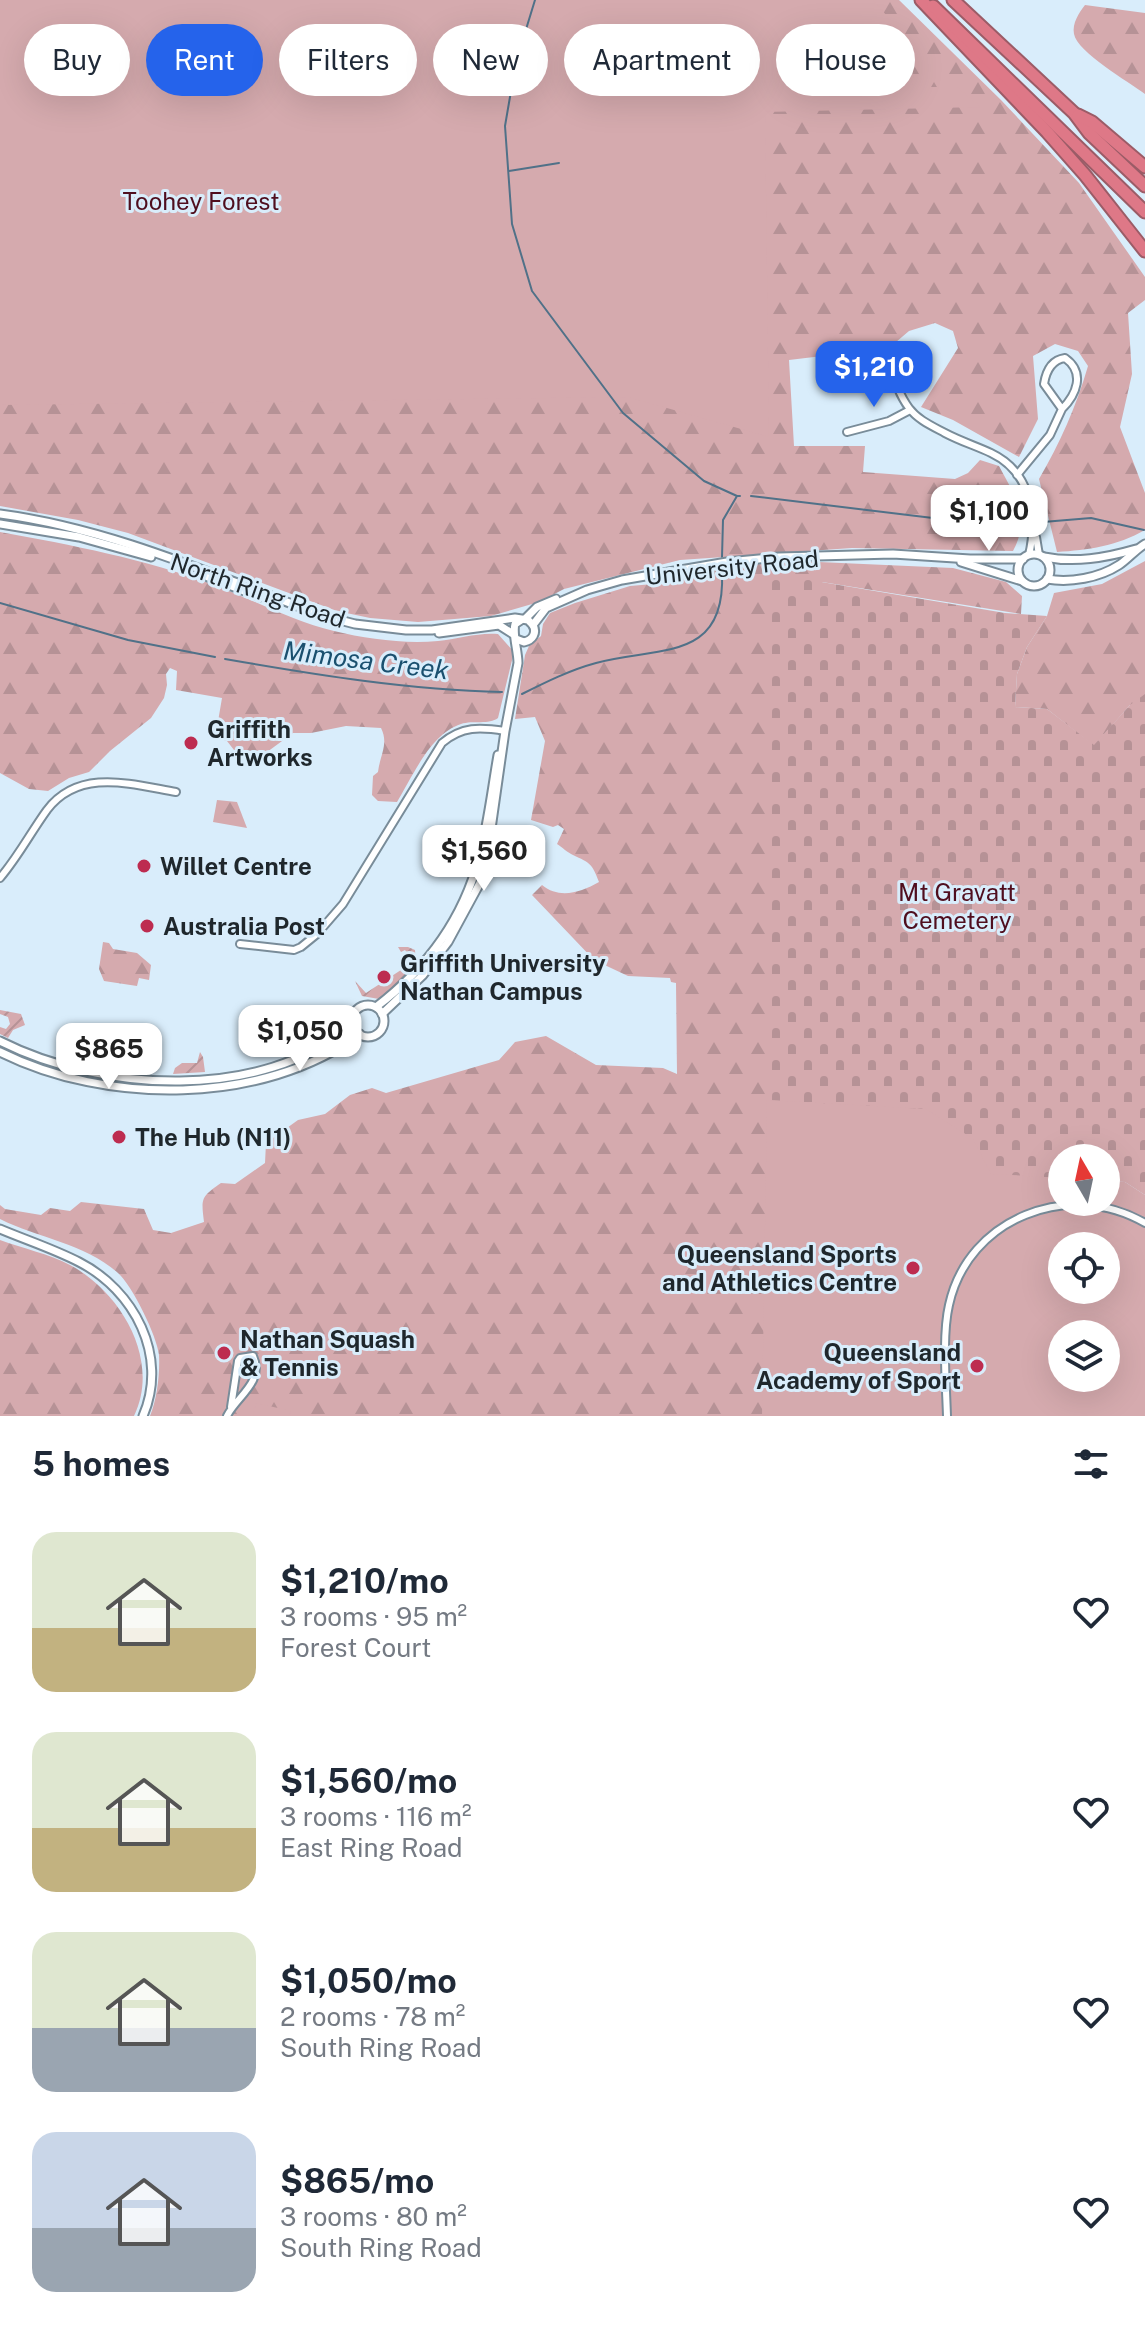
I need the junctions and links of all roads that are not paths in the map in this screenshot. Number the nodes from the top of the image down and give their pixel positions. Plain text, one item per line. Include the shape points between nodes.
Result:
1 (924, 0) edge
2 (953, 0) edge
3 (1074, 113) junction
4 (1145, 167) edge
5 (1145, 186) edge
6 (1145, 212) edge
7 (1145, 251) edge
8 (889, 362) dead end
9 (1062, 409) junction
10 (910, 410) junction
11 (847, 432) dead end
12 (1017, 475) junction
13 (0, 514) edge
14 (0, 524) edge
15 (1034, 533) junction
16 (1142, 546) edge
17 (1042, 556) junction
18 (1026, 557) junction
19 (943, 558) junction
20 (1047, 579) junction
21 (1024, 582) junction
22 (585, 591) junction
23 (523, 620) junction
24 (533, 625) junction
25 (515, 636) junction
26 (528, 641) junction
27 (518, 663) junction
28 (505, 731) junction
29 (176, 792) dead end
30 (0, 878) edge
31 (240, 944) dead end
32 (355, 1011) junction
33 (379, 1011) junction
34 (352, 1023) junction
35 (360, 1034) junction
36 (0, 1041) edge
37 (0, 1052) edge
38 (1145, 1223) edge
39 (0, 1229) edge
40 (231, 1407) junction
41 (143, 1416) edge
42 (227, 1416) edge
43 (947, 1416) edge

1 - 6 highway
1 - 7 highway via 1047,132
2 - 3 highway
3 - 4 highway
3 - 5 highway
8 - 10 street
9 - 9 street via 1044,384 1051,366 1065,358 1079,385
9 - 12 street via 1050,435
10 - 11 street
10 - 12 street via 964,443 992,453
12 - 15 street via 1031,502
13 - 23 street, North Ring Road via 136,547 355,624 432,630
14 - 25 street, North Ring Road via 119,547 352,627 420,634 499,625
15 - 17 street
15 - 18 street
16 - 17 street via 1091,559
16 - 20 street via 1098,575
17 - 18 street
17 - 20 street via 1050,570
18 - 19 street, University Road
18 - 21 street via 1018,568
19 - 21 street, University Road
19 - 22 street, University Road via 764,558 622,580
20 - 21 street via 1035,586
22 - 23 street via 537,607
22 - 24 street, University Road via 546,608
23 - 24 street
23 - 25 street via 515,624
24 - 26 street via 534,636
25 - 26 street
25 - 27 street
26 - 27 street
27 - 28 street
28 - 31 street via 467,728 442,743 343,904 301,947 287,951
28 - 33 street via 480,855 460,911 425,962
28 - 33 street via 480,883 423,975
29 - 30 street via 107,781 79,785 47,810
32 - 33 street via 363,1006
32 - 34 street
32 - 34 street via 323,1019
33 - 35 street via 383,1026 369,1036
34 - 35 street
34 - 36 street via 333,1039 283,1064 172,1082 67,1066
35 - 37 street via 258,1080 183,1090 96,1083
38 - 43 street via 1097,1207 1059,1206 1016,1218 982,1241 949,1302
39 - 41 street via 80,1262 109,1281 128,1303 152,1357 151,1392
40 - 40 street via 240,1358 253,1356 256,1366 249,1391
40 - 42 street

